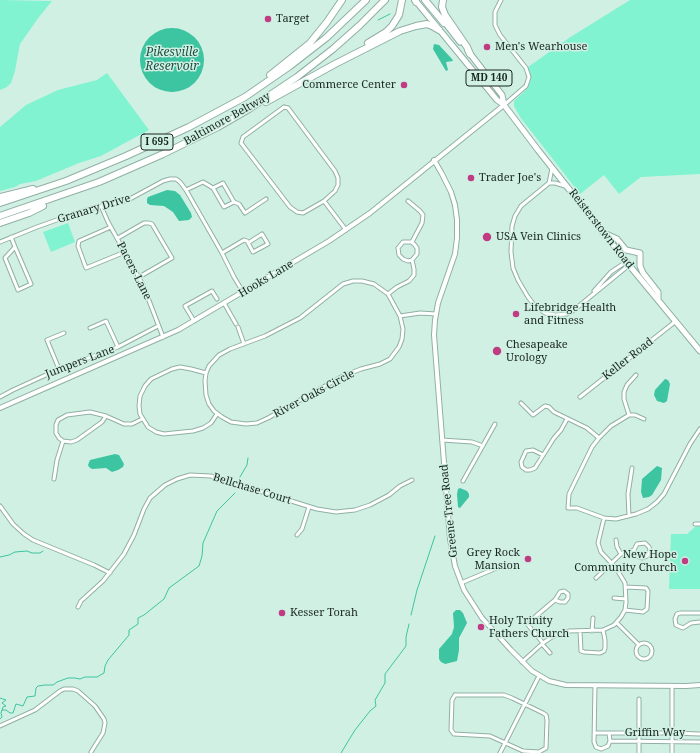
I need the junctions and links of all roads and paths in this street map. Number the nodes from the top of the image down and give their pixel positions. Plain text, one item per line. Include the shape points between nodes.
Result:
1 (342, 0) edge
2 (366, 0) edge
3 (385, 0) edge
4 (402, 0) edge
5 (426, 0) edge
6 (443, 0) edge
7 (501, 0) edge
8 (415, 1) edge
9 (444, 23) joint
10 (439, 30) junction
11 (470, 54) junction
12 (335, 64) junction
13 (245, 97) junction
14 (504, 105) junction
15 (249, 109) junction
16 (434, 160) junction
17 (552, 168) junction
18 (66, 180) junction
19 (549, 183) junction
20 (567, 187) junction
21 (213, 188) junction
22 (186, 190) junction
23 (71, 193) junction
24 (0, 197) edge
25 (266, 199) dead end
26 (324, 201) junction
27 (408, 201) dead end
28 (234, 202) junction
29 (0, 203) edge
30 (101, 206) junction
31 (0, 216) edge
32 (0, 223) edge
33 (111, 227) junction
34 (346, 230) junction
35 (604, 233) junction
36 (11, 238) junction
37 (118, 238) junction
38 (0, 242) edge
39 (412, 242) junction
40 (248, 243) junction
41 (14, 247) junction
42 (125, 252) junction
43 (222, 252) junction
44 (412, 260) junction
45 (628, 263) junction
46 (139, 277) junction
47 (243, 292) junction
48 (388, 294) junction
49 (217, 299) dead end
50 (658, 300) junction
51 (224, 304) junction
52 (436, 314) junction
53 (400, 316) junction
54 (194, 321) junction
55 (676, 321) junction
56 (158, 326) junction
57 (90, 328) dead end
58 (64, 333) dead end
59 (163, 337) junction
60 (244, 344) junction
61 (118, 347) junction
62 (700, 351) edge
63 (59, 369) junction
64 (206, 373) junction
65 (636, 375) dead end
66 (0, 397) edge
67 (580, 397) dead end
68 (521, 403) dead end
69 (0, 408) edge
70 (218, 414) junction
71 (629, 414) junction
72 (106, 416) junction
73 (142, 419) junction
74 (567, 419) junction
75 (644, 419) dead end
76 (495, 424) dead end
77 (700, 429) edge
78 (599, 438) junction
79 (442, 440) junction
80 (63, 441) junction
81 (482, 446) junction
82 (543, 455) junction
83 (632, 468) dead end
84 (54, 478) dead end
85 (412, 480) dead end
86 (463, 481) dead end
87 (0, 506) edge
88 (309, 507) junction
89 (629, 516) junction
90 (604, 518) junction
91 (695, 524) dead end
92 (700, 524) edge
93 (297, 535) dead end
94 (616, 540) dead end
95 (634, 550) junction
96 (621, 554) junction
97 (611, 563) junction
98 (499, 567) dead end
99 (110, 573) junction
100 (596, 578) dead end
101 (460, 583) junction
102 (626, 587) junction
103 (614, 598) dead end
104 (626, 599) junction
105 (555, 600) junction
106 (78, 607) dead end
107 (625, 610) junction
108 (700, 613) edge
109 (593, 618) dead end
110 (700, 622) edge
111 (617, 623) junction
112 (603, 630) junction
113 (580, 631) junction
114 (592, 631) junction
115 (542, 644) junction
116 (639, 645) junction
117 (550, 653) dead end
118 (522, 662) junction
119 (540, 676) junction
120 (700, 684) edge
121 (595, 685) junction
122 (672, 686) junction
123 (639, 700) dead end
124 (525, 704) junction
125 (0, 726) edge
126 (595, 733) junction
127 (610, 733) junction
128 (639, 733) junction
129 (672, 733) junction
130 (700, 734) edge
131 (610, 741) junction
132 (639, 742) junction
133 (672, 742) junction
134 (700, 742) edge
135 (505, 743) junction
136 (91, 752) dead end
137 (500, 753) edge
138 (638, 753) edge
139 (672, 753) edge

1 - 13 highway via 310,43
2 - 13 highway, Baltimore Beltway / I 695 via 326,38
3 - 15 highway, Baltimore Beltway / I 695 via 333,49
4 - 12 highway via 398,15 389,30
5 - 9 highway
6 - 11 highway via 445,15
7 - 14 street via 495,12 495,25 529,76 523,89
8 - 10 main road, Reisterstown Road / MD 140
9 - 11 main road, Reisterstown Road / MD 140
10 - 12 highway via 427,24 408,28
10 - 14 main road, Reisterstown Road / MD 140 via 497,100
11 - 14 main road, Reisterstown Road / MD 140 via 502,95
12 - 15 highway
13 - 18 highway, Baltimore Beltway / I 695 via 159,142
14 - 16 street, Hooks Lane
14 - 17 main road, Reisterstown Road / MD 140
15 - 23 highway, Baltimore Beltway / I 695 via 163,154
16 - 34 street, Hooks Lane
16 - 52 street, Greene Tree Road via 453,199 458,231 454,260
17 - 19 street
17 - 20 main road, Reisterstown Road / MD 140
18 - 24 highway
18 - 29 highway, Baltimore Beltway / I 695
19 - 20 street
19 - 45 street via 519,209 512,226 511,244 515,274 535,306 545,313 564,315
20 - 35 main road, Reisterstown Road / MD 140
21 - 22 street via 203,182
21 - 28 street via 223,183
21 - 28 street via 224,207
22 - 30 street, Granary Drive via 178,180 170,179 128,200
22 - 43 street, Granary Drive
23 - 31 highway, Baltimore Beltway / I 695
23 - 32 highway via 29,213
25 - 28 street via 245,213 240,204
26 - 26 street via 337,188 337,175 288,108 284,107 242,139 242,145 294,210 303,213
26 - 34 street
27 - 39 street via 423,216
30 - 33 street, Pacers Lane
30 - 36 street, Granary Drive
33 - 37 street, Pacers Lane
33 - 42 street via 79,241 78,246 86,268
34 - 47 street, Hooks Lane
35 - 45 main road, Reisterstown Road / MD 140
35 - 50 main road via 617,239 626,250 640,253 640,266 658,292
36 - 38 street, Granary Drive
36 - 41 street
37 - 42 street, Pacers Lane
37 - 46 street via 149,222 172,258
39 - 44 street via 417,251
39 - 44 street via 403,242 398,251 403,259
40 - 40 street via 253,252 268,244 262,234
40 - 43 street via 244,240
41 - 41 street via 30,284 18,290 5,258
42 - 46 street, Pacers Lane
43 - 47 street, Granary Drive
44 - 48 street via 412,278
45 - 50 main road, Reisterstown Road / MD 140
46 - 56 street, Pacers Lane
47 - 51 street, Hooks Lane
48 - 53 street, River Oaks Circle
48 - 60 street via 369,283 349,282 338,287 300,318
49 - 54 street via 212,291 185,306
50 - 55 main road, Reisterstown Road / MD 140
51 - 54 street, Hooks Lane
51 - 60 street via 237,325
52 - 53 street
52 - 79 street, Greene Tree Road via 435,341
53 - 70 street, River Oaks Circle via 403,330 401,343 386,362 343,376 257,423 236,423
54 - 59 street, Hooks Lane
55 - 62 main road, Reisterstown Road / MD 140
55 - 67 street, Keller Road
56 - 59 street, Pacers Lane
56 - 61 street, Jumpers Lane
57 - 61 street via 106,321
58 - 63 street via 47,340
59 - 69 street, Hooks Lane
60 - 64 street via 219,355
61 - 63 street, Jumpers Lane
63 - 66 street, Jumpers Lane
64 - 70 street, River Oaks Circle via 206,395 211,408
64 - 73 street via 180,367 151,379 139,401
65 - 71 street via 624,392
68 - 74 street via 533,416 547,406
70 - 73 street via 203,428 168,434 152,430
71 - 75 street
71 - 78 street
72 - 73 street via 124,424 132,424
72 - 80 street via 102,422 76,440
72 - 80 street via 86,412 62,416 55,430
74 - 78 street via 587,428
74 - 82 street
76 - 81 street
77 - 89 street via 661,498 648,509
78 - 90 street via 592,447 567,500 568,508 577,508
79 - 81 street via 472,442
79 - 101 street, Greene Tree Road via 450,539
80 - 84 street
81 - 86 street
82 - 82 street via 533,470 522,467 521,462 526,451 533,450
83 - 89 street via 628,494
85 - 88 street, Bellchase Court via 382,499 355,510 336,512
87 - 99 street via 13,524 34,540
88 - 93 street via 302,529
88 - 99 street, Bellchase Court via 211,476 190,475 177,479 150,498 129,545
89 - 90 street
90 - 97 street via 598,543 601,552
91 - 92 street
94 - 96 street
95 - 95 street via 637,544 642,543 647,544 650,550 647,556 642,558 636,556
95 - 96 street
96 - 97 street
97 - 100 street
97 - 102 street
98 - 101 street
99 - 106 street, Bellchase Court
101 - 118 street, Greene Tree Road via 482,618
102 - 104 street
102 - 107 street via 646,588 648,591 647,609 643,612
103 - 104 street
104 - 107 street
105 - 105 street via 560,592 568,594 565,602
105 - 115 street via 528,625
107 - 111 street
108 - 110 street via 680,613 675,619 676,624 683,628 691,623
109 - 114 street
111 - 112 street
111 - 116 street
112 - 113 street via 605,648 604,652 600,653 581,651
112 - 114 street
113 - 114 street
113 - 115 street via 564,632
115 - 117 street
115 - 118 street
116 - 116 street via 650,645 652,654 646,659 639,657
118 - 119 street, Greene Tree Road
119 - 121 street, Greene Tree Road via 560,684
119 - 124 street
120 - 122 street, Greene Tree Road
121 - 122 street, Greene Tree Road
121 - 126 street, Griffin Way
122 - 129 street
123 - 128 street
124 - 135 street
124 - 135 street via 543,713 547,718 546,748 539,752 523,751
124 - 135 street via 504,695 457,694 452,698 453,733 490,736
125 - 136 street via 35,710 60,691 73,689 96,706 104,719 103,733
126 - 127 street, Griffin Way
126 - 131 street, Griffin Way via 594,744 598,748 606,748
127 - 128 street, Griffin Way
127 - 131 street, Griffin Way
128 - 129 street, Griffin Way
128 - 132 street
129 - 130 street, Griffin Way
129 - 133 street
131 - 132 street, Griffin Way
132 - 133 street, Griffin Way
132 - 138 street
133 - 134 street, Griffin Way
133 - 139 street
135 - 137 street

